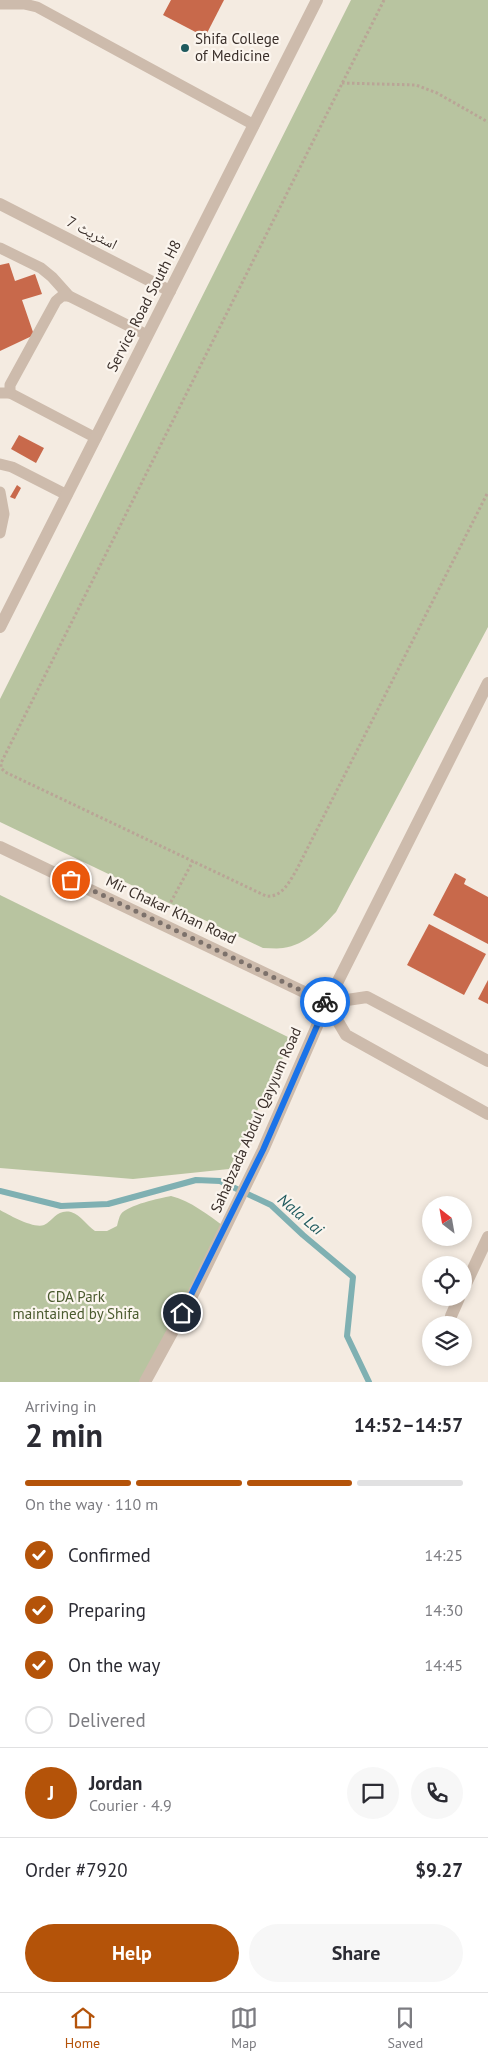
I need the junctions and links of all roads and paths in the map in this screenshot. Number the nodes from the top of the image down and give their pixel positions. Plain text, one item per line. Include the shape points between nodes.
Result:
1 (317, 0) edge
2 (384, 0) edge
3 (0, 4) edge
4 (342, 83) junction
5 (488, 122) edge
6 (254, 125) junction
7 (0, 204) edge
8 (0, 248) edge
9 (170, 291) junction
10 (69, 296) junction
11 (147, 335) junction
12 (5, 393) edge
13 (96, 438) junction
14 (0, 464) edge
15 (0, 492) edge
16 (488, 492) edge
17 (67, 495) junction
18 (0, 533) edge
19 (0, 627) edge
20 (488, 683) edge
21 (0, 847) edge
22 (193, 861) junction
23 (160, 922) junction
24 (327, 1003) junction
25 (488, 1060) edge
26 (488, 1114) edge
27 (488, 1237) edge
28 (472, 1271) edge
29 (456, 1306) edge
30 (451, 1316) dead end
31 (146, 1382) edge

1 - 6 street, Service Road South H8
2 - 4 path
3 - 6 lane via 37,7
4 - 5 path via 416,85
4 - 22 path via 1,766 4,772
6 - 9 street, Service Road South H8
7 - 9 street, اسٹریٹ 7
8 - 10 lane via 41,268
9 - 11 street, Service Road South H8
10 - 11 lane
10 - 12 lane via 62,296 56,301
11 - 13 street, Service Road South H8
12 - 13 lane
13 - 17 street, Service Road South H8
14 - 17 lane
15 - 18 lane via 4,514
16 - 22 path via 284,890 277,895 266,896
17 - 19 street, Service Road South H8
20 - 24 street, Sahabzada Abdul Qayyum Road
21 - 23 street, Mir Chakar Khan Road
22 - 23 path
23 - 24 street, Mir Chakar Khan Road
24 - 25 street via 367,997
24 - 26 street via 346,1035
24 - 31 street, Sahabzada Abdul Qayyum Road via 263,1150
27 - 28 street
29 - 30 street

